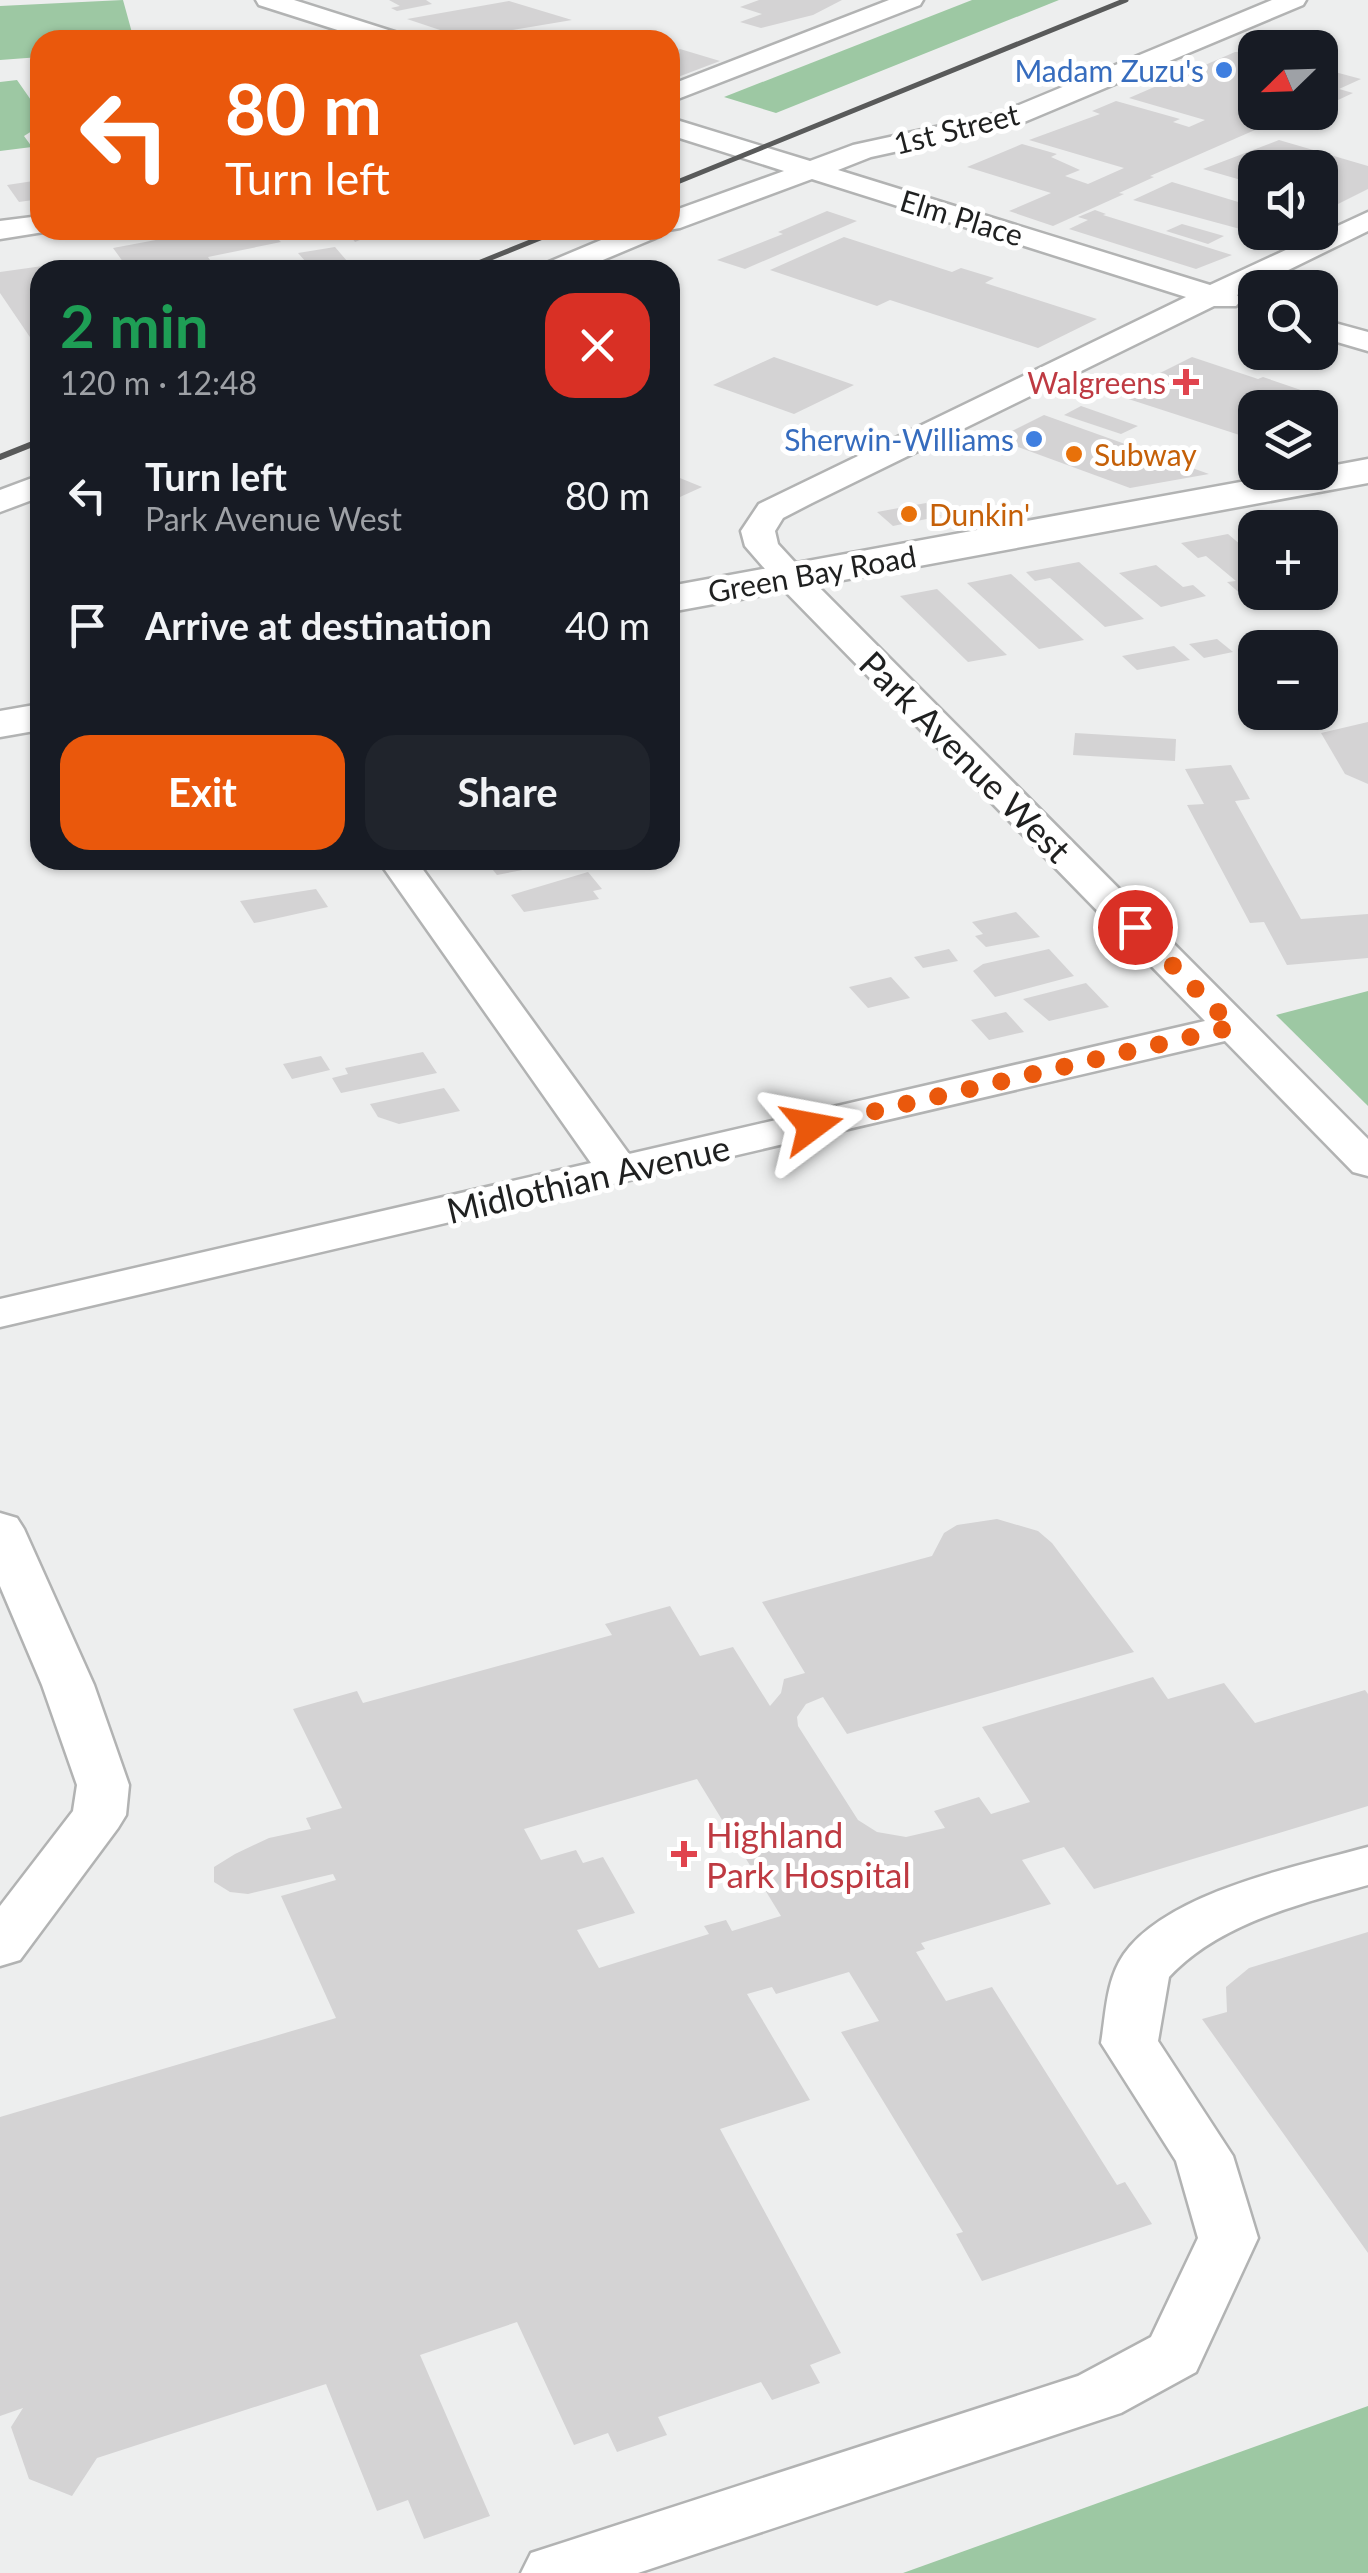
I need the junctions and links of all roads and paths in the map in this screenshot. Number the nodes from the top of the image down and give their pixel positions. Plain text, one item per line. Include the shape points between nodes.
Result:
1 (268, 0) edge
2 (911, 0) edge
3 (1294, 0) edge
4 (362, 30) edge
5 (680, 90) edge
6 (680, 129) edge
7 (810, 170) junction
8 (680, 218) edge
9 (1368, 220) edge
10 (30, 226) edge
11 (0, 230) edge
12 (626, 240) edge
13 (578, 260) edge
14 (1214, 296) junction
15 (1238, 303) edge
16 (1338, 333) edge
17 (1368, 342) edge
18 (1368, 471) edge
19 (30, 489) edge
20 (0, 502) edge
21 (790, 577) junction
22 (680, 598) edge
23 (30, 718) edge
24 (0, 724) edge
25 (405, 870) edge
26 (1233, 1027) junction
27 (1368, 1164) edge
28 (619, 1171) junction
29 (0, 1313) edge
30 (0, 1529) edge
31 (1368, 1866) edge
32 (0, 1946) edge
33 (554, 2573) edge

1 - 4 street
2 - 5 street
3 - 7 street, 1st Street via 1008,119
6 - 7 street, Elm Place
7 - 8 street, 1st Street
7 - 14 street, Elm Place
9 - 14 street
10 - 11 street
12 - 13 street
14 - 15 street, Elm Place
14 - 21 street, Park Avenue West via 772,511 758,532
16 - 17 street
18 - 21 main road, Green Bay Road
19 - 20 street
21 - 22 main road, Green Bay Road
21 - 26 street, Park Avenue West
23 - 24 main road
25 - 28 street
26 - 27 street, Park Avenue West
26 - 28 street, Midlothian Avenue
28 - 29 street, Midlothian Avenue
30 - 32 street via 68,1685 103,1786 99,1816
31 - 33 street via 1184,1932 1144,1969 1130,2043 1204,2156 1228,2238 1174,2354 1099,2395

